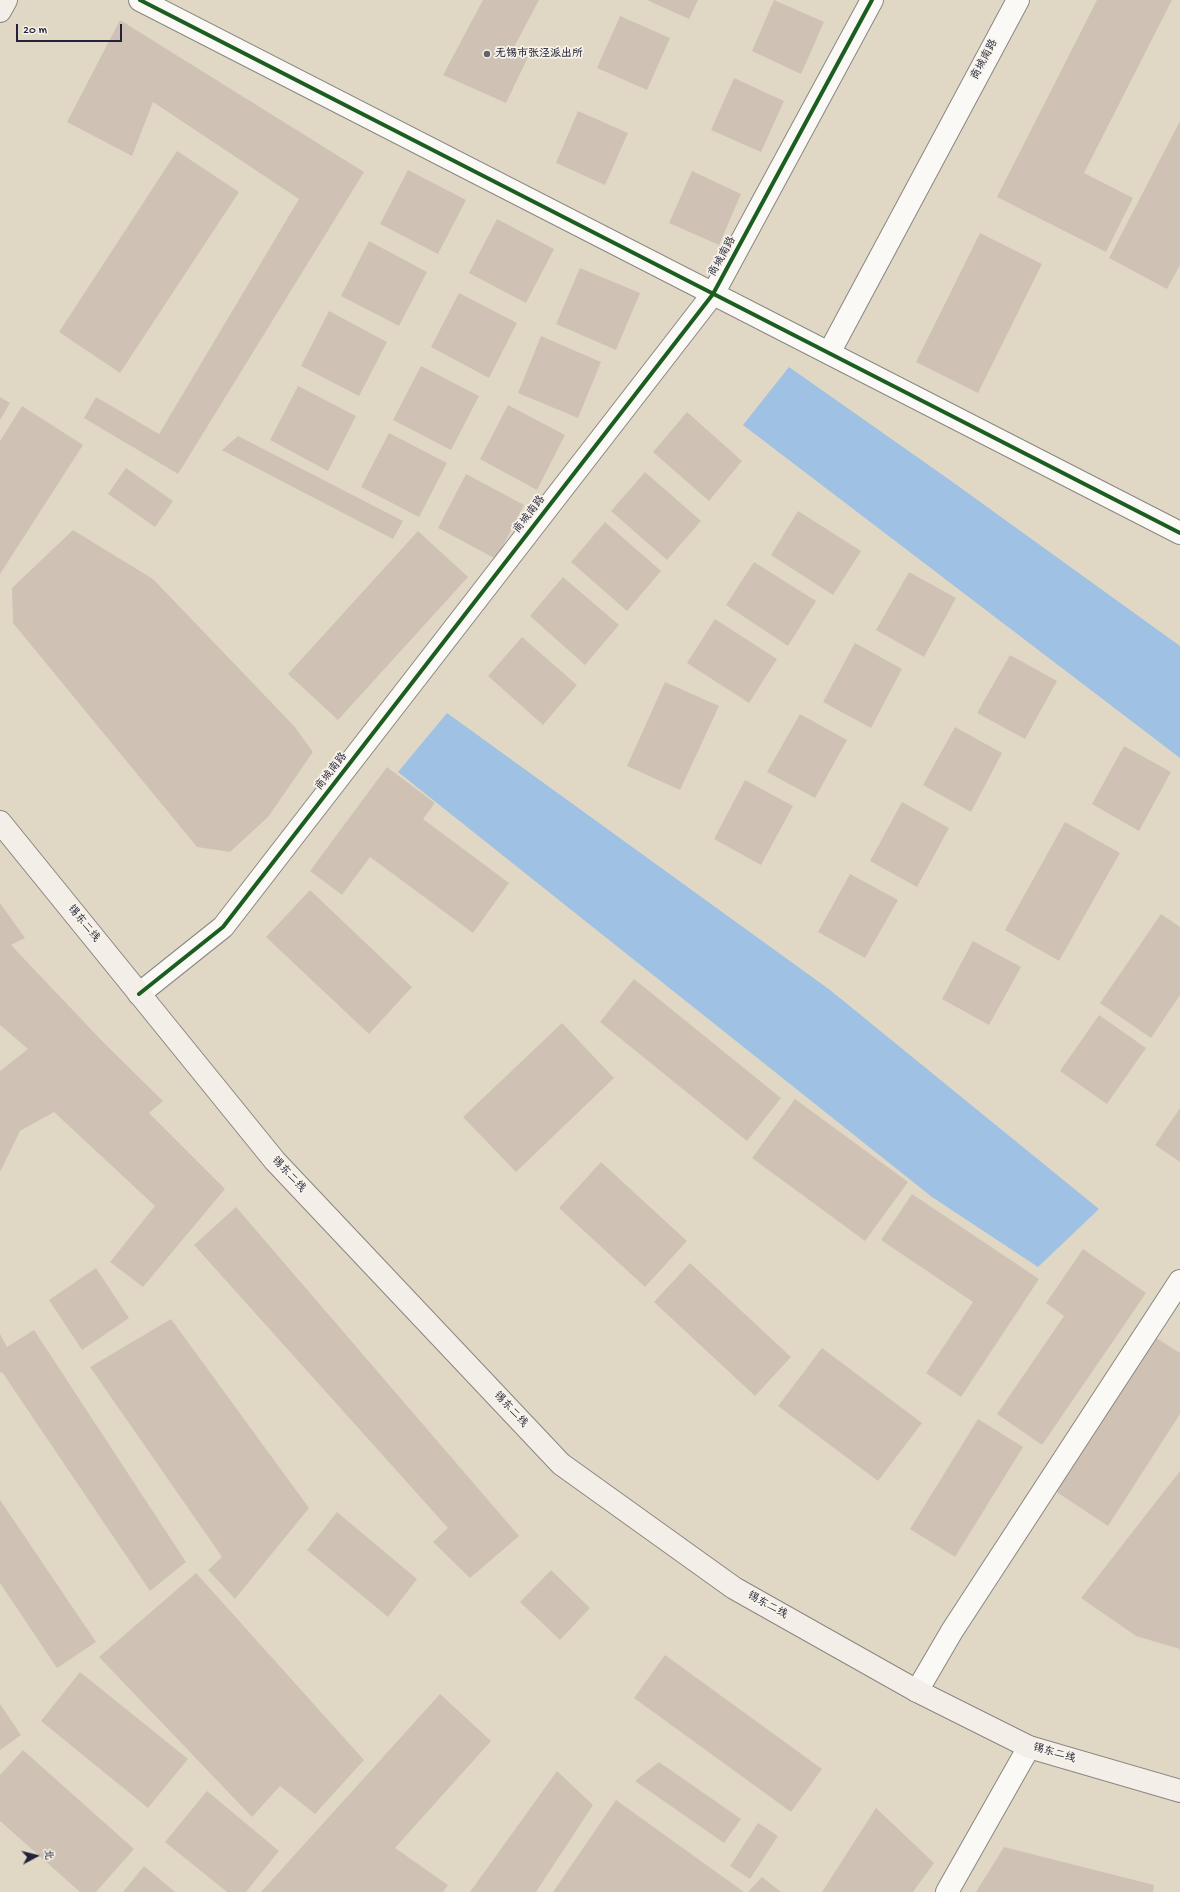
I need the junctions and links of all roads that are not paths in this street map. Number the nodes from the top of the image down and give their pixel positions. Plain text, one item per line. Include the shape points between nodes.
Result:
1 (6, 0) edge
2 (140, 0) edge
3 (872, 0) edge
4 (1018, 0) edge
5 (0, 11) edge
6 (713, 294) junction
7 (829, 353) junction
8 (1180, 533) edge
9 (0, 822) edge
10 (139, 994) junction
11 (1180, 1281) edge
12 (917, 1691) junction
13 (1029, 1747) junction
14 (1180, 1791) edge
15 (947, 1892) edge

1 - 5 main road
2 - 6 street
3 - 6 street, 商城南路
4 - 7 street, 商城南路
6 - 7 street
6 - 10 street, 商城南路 via 223,927
7 - 8 street
9 - 10 main road, 锡东二线
10 - 12 main road, 锡东二线 via 275,1161 561,1464 734,1588
11 - 12 street via 952,1631
12 - 13 main road, 锡东二线
13 - 14 main road, 锡东二线
13 - 15 street

